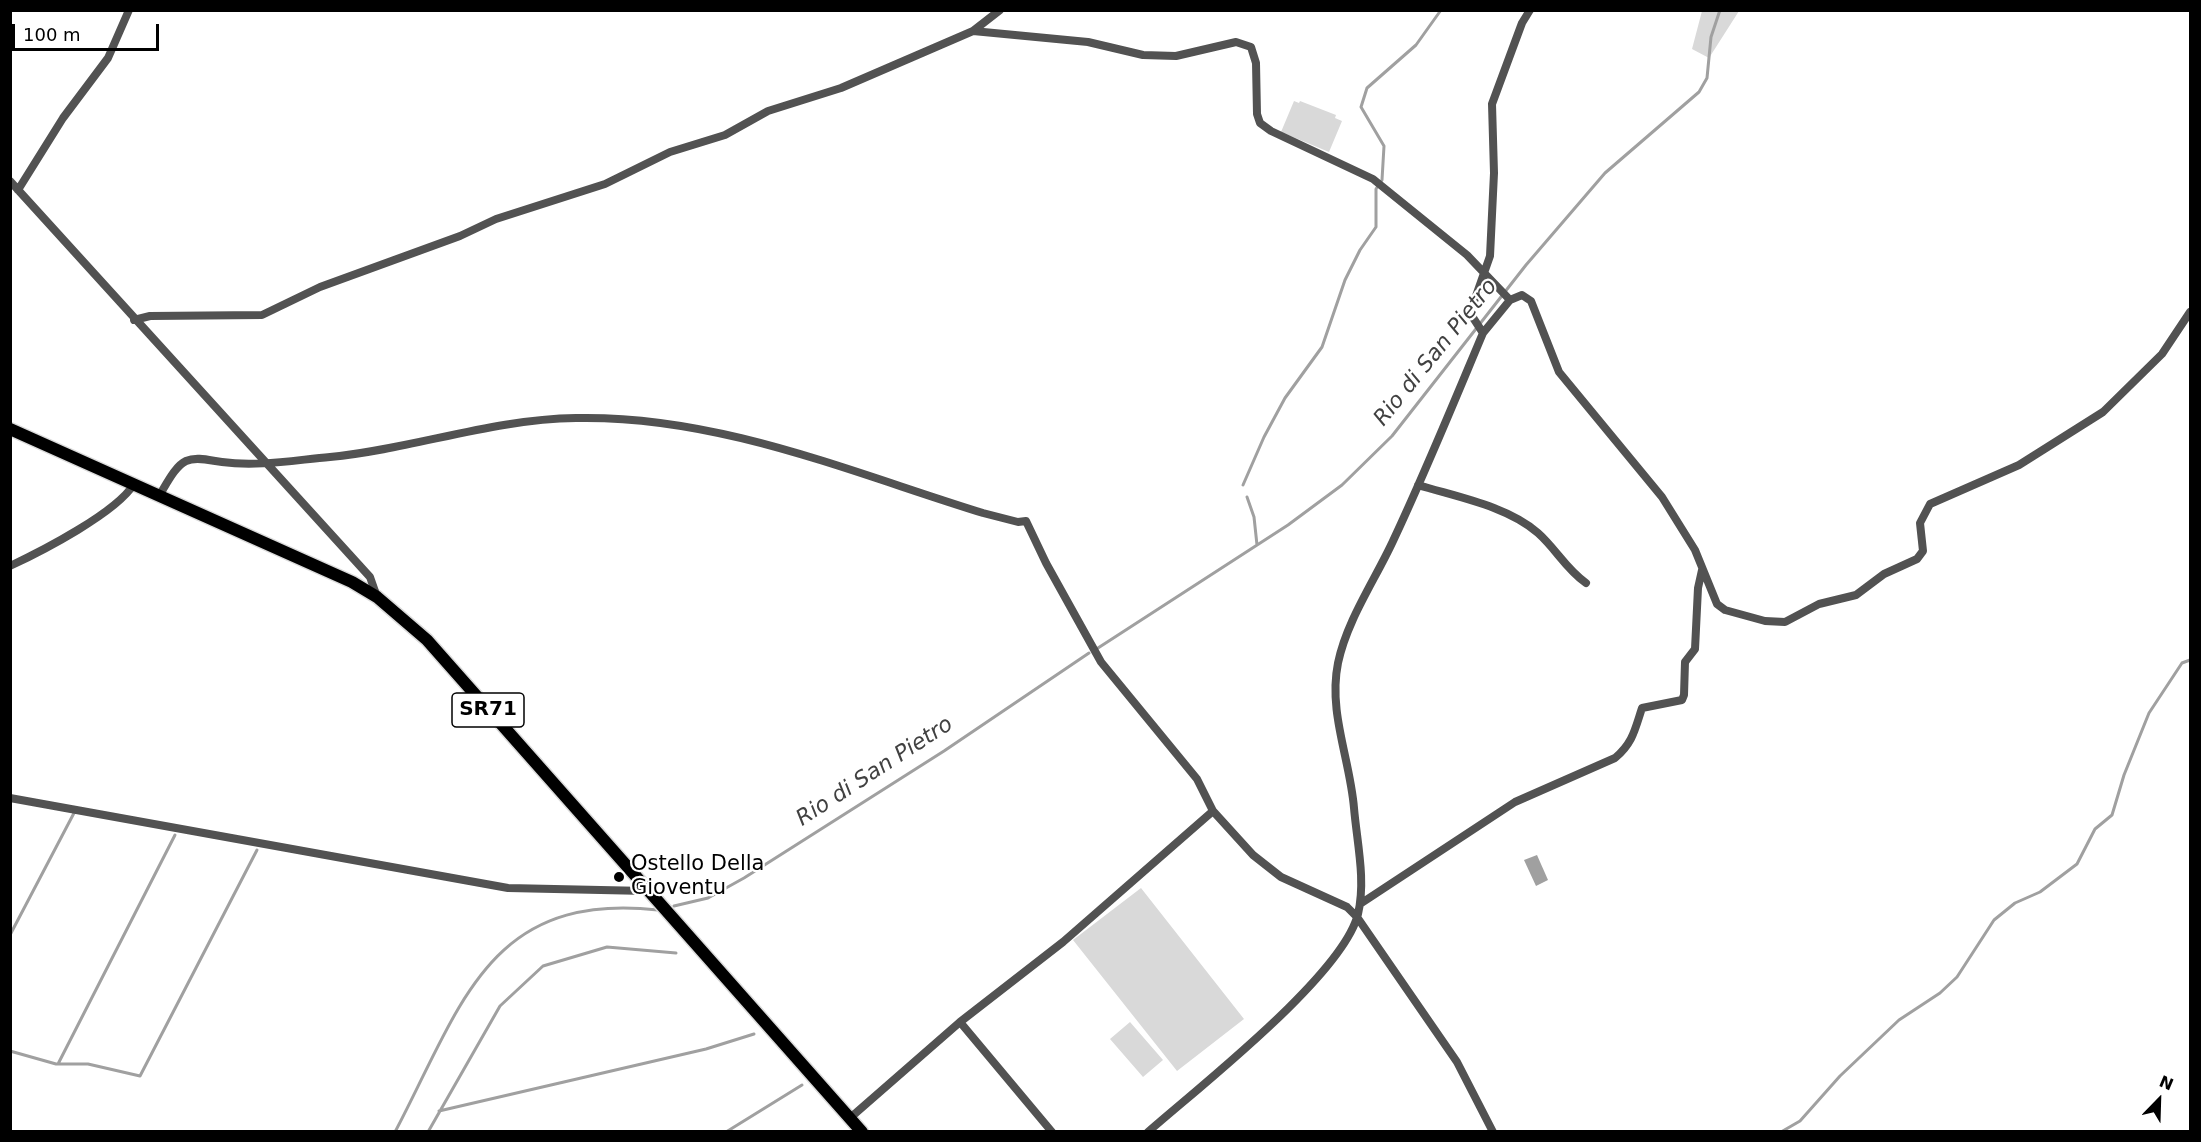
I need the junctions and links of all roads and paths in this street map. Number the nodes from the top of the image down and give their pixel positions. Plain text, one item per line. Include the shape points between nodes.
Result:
1 (129, 10) edge
2 (1000, 10) edge
3 (1530, 10) edge
4 (973, 32) junction
5 (10, 181) edge
6 (18, 190) junction
7 (1485, 272) junction
8 (1510, 300) junction
9 (2190, 312) edge
10 (134, 320) junction
11 (1483, 333) junction
12 (10, 429) edge
13 (264, 463) junction
14 (134, 484) junction
15 (1418, 485) junction
16 (159, 496) junction
17 (10, 566) edge
18 (1702, 569) junction
19 (1586, 583) dead end
20 (377, 597) junction
21 (10, 798) edge
22 (1213, 811) junction
23 (647, 891) junction
24 (1360, 904) junction
25 (1357, 917) junction
26 (960, 1022) junction
27 (850, 1118) junction
28 (862, 1131) edge
29 (1052, 1131) edge
30 (1148, 1131) edge
31 (1492, 1131) edge

1 - 6 street via 108,58 63,118
2 - 4 street
3 - 7 street via 1492,104 1494,184 1490,256
4 - 7 street via 1088,42 1143,55 1176,56 1236,42 1251,47 1256,63 1260,123 1374,179
4 - 10 street via 841,88 768,111 725,135 670,152 605,184 496,219 320,287 262,315 150,315
5 - 6 street
6 - 10 street
7 - 8 street
7 - 11 street via 1470,313
8 - 11 street
8 - 18 street via 1522,295 1531,301 1559,372 1662,497 1695,550
9 - 18 street via 2162,354 2103,412 2019,465 1930,504 1920,523 1923,551 1917,559 1884,574 1856,595 1819,604 1785,622 1765,621 1717,604
10 - 13 street
11 - 15 street
12 - 14 main road, SR71
13 - 16 street via 187,460
13 - 20 street via 370,577
13 - 22 street via 359,454 481,429 575,418 664,422 740,436 983,513 1026,521 1101,662 1197,779
14 - 16 main road, SR71
14 - 17 street via 127,494 76,530
15 - 19 street via 1519,520 1537,531 1572,573
15 - 24 street via 1354,620 1339,661 1334,696 1353,799
16 - 20 main road, SR71 via 352,582
18 - 24 street via 1695,649 1684,663 1682,700 1642,708 1636,733 1615,758 1515,802
20 - 23 main road, SR71 via 427,640
21 - 23 street via 508,888
22 - 25 street via 1253,855 1281,877 1347,907
22 - 26 street via 1063,942
23 - 27 main road, SR71
24 - 25 street
25 - 30 street via 1346,941 1322,974
25 - 31 street via 1457,1062
26 - 27 street
26 - 29 street
27 - 28 main road, SR71

